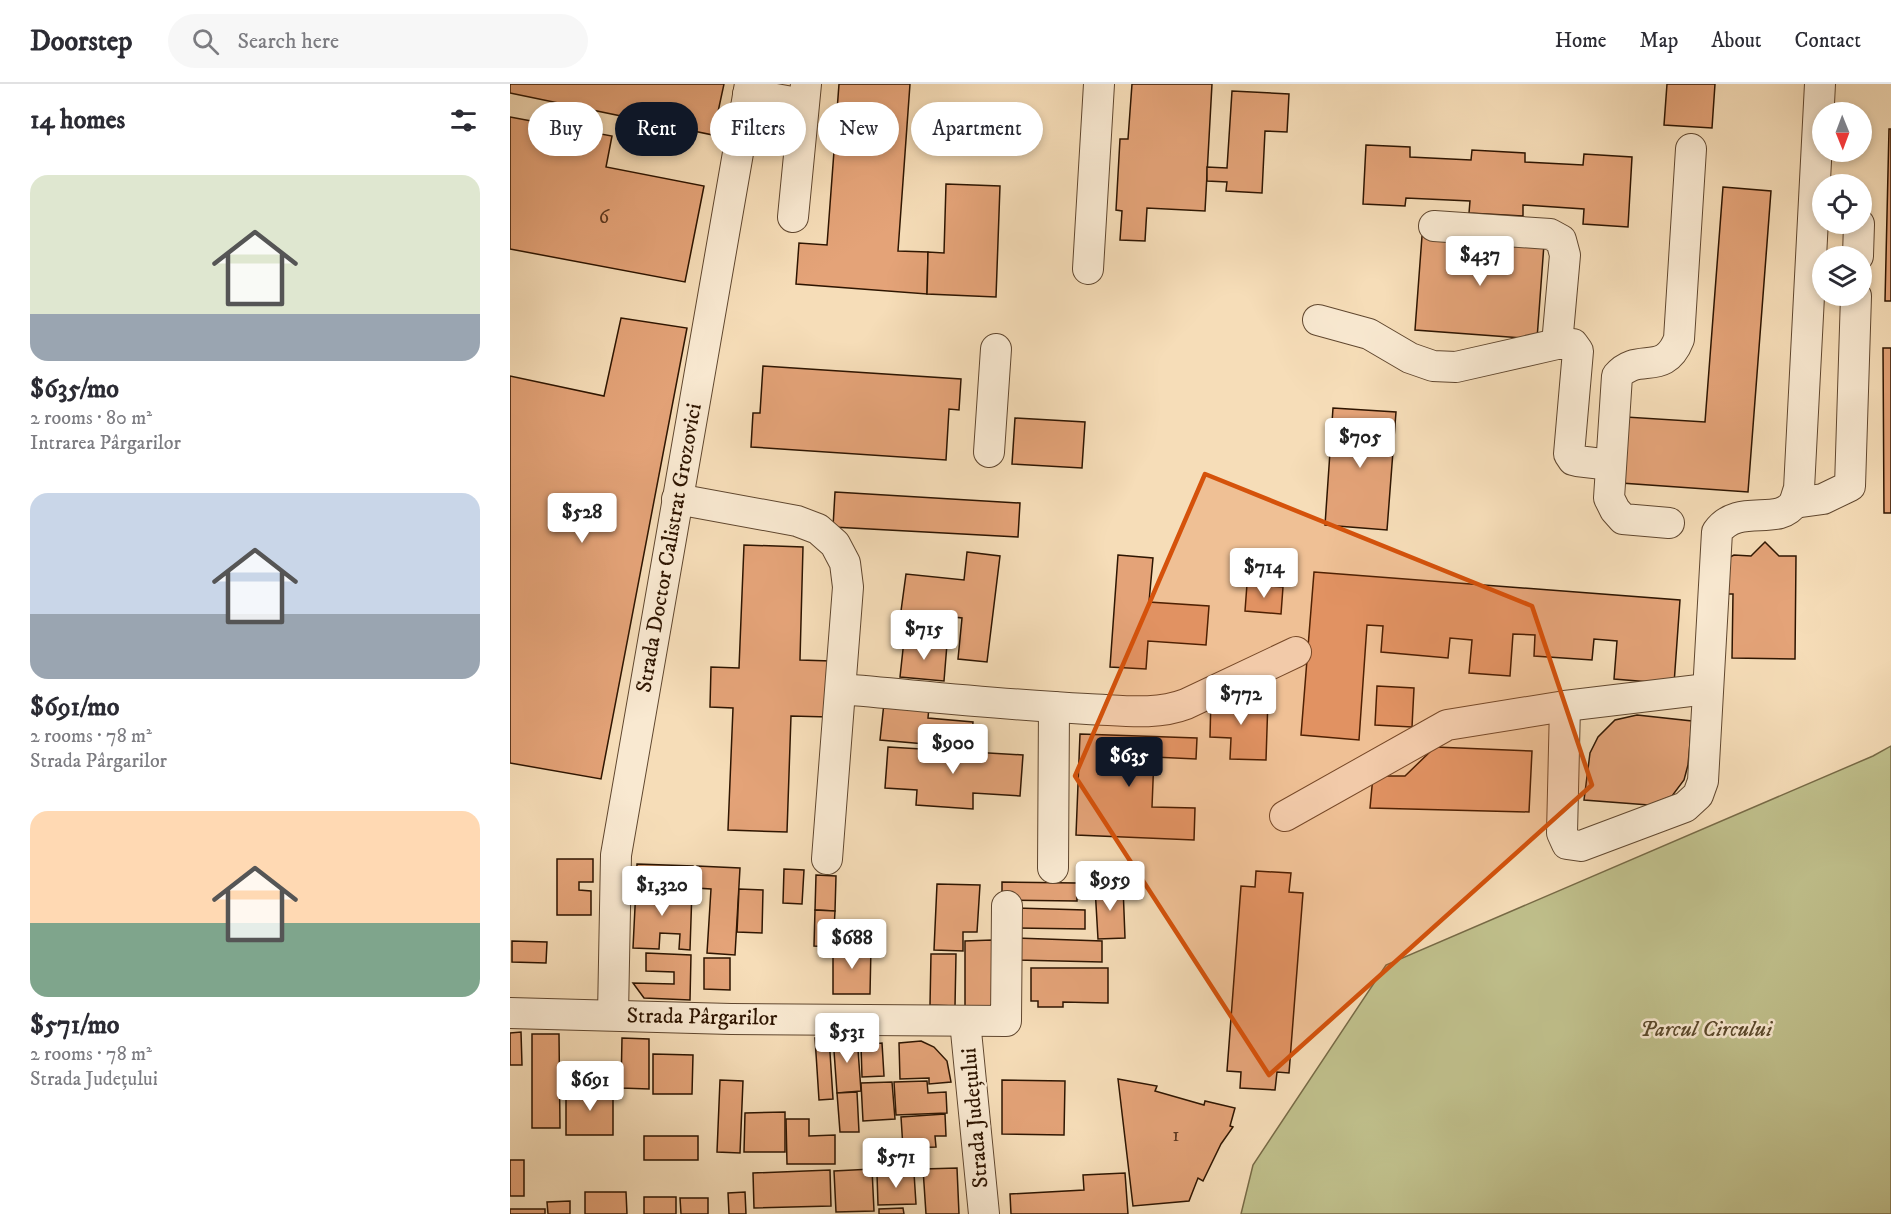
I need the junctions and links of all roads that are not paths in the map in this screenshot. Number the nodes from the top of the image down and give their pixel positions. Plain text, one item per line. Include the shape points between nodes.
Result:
1 (1100, 84) edge
2 (1820, 84) edge
3 (749, 89) edge
4 (804, 94) edge
5 (1691, 149) dead end
6 (1822, 174) edge
7 (793, 217) dead end
8 (1434, 226) dead end
9 (1818, 234) edge
10 (1088, 269) dead end
11 (1856, 306) edge
12 (1318, 320) dead end
13 (1557, 344) junction
14 (996, 349) dead end
15 (989, 452) dead end
16 (1611, 465) junction
17 (677, 498) junction
18 (1794, 503) junction
19 (1669, 523) dead end
20 (1296, 652) dead end
21 (841, 689) junction
22 (1707, 689) junction
23 (1565, 706) junction
24 (1054, 707) junction
25 (1285, 816) dead end
26 (827, 859) dead end
27 (1053, 868) dead end
28 (1008, 906) dead end
29 (510, 1013) edge
30 (613, 1015) junction
31 (965, 1021) junction
32 (984, 1214) edge

1 - 10 street
2 - 6 street
3 - 4 street
3 - 17 street, Strada Doctor Calistrat Grozovici
4 - 7 street
5 - 16 street via 1679,339 1666,359 1633,364 1617,376
8 - 13 street via 1550,234 1561,240 1565,255
9 - 18 street via 1799,489
11 - 18 street via 1850,486 1822,499
12 - 13 street via 1369,334 1410,358 1433,366 1456,367
13 - 16 street via 1573,344 1578,351 1569,454 1573,460
14 - 15 street
16 - 19 street via 1609,498 1623,519
17 - 21 street via 797,521 818,529 835,544 845,563 848,587
17 - 30 street, Strada Doctor Calistrat Grozovici via 616,855
18 - 22 street via 1786,511 1737,516 1723,523 1717,532
20 - 24 street via 1172,710
21 - 24 street
21 - 26 street
22 - 23 street
22 - 23 street via 1703,781 1698,795 1686,807 1581,846 1567,844 1562,833
23 - 25 street via 1447,725
24 - 27 street
28 - 31 street, Strada Pârgarilor via 1006,1021
29 - 30 street, Strada Pârgarilor
30 - 31 street, Strada Pârgarilor
31 - 32 street, Strada Județului

